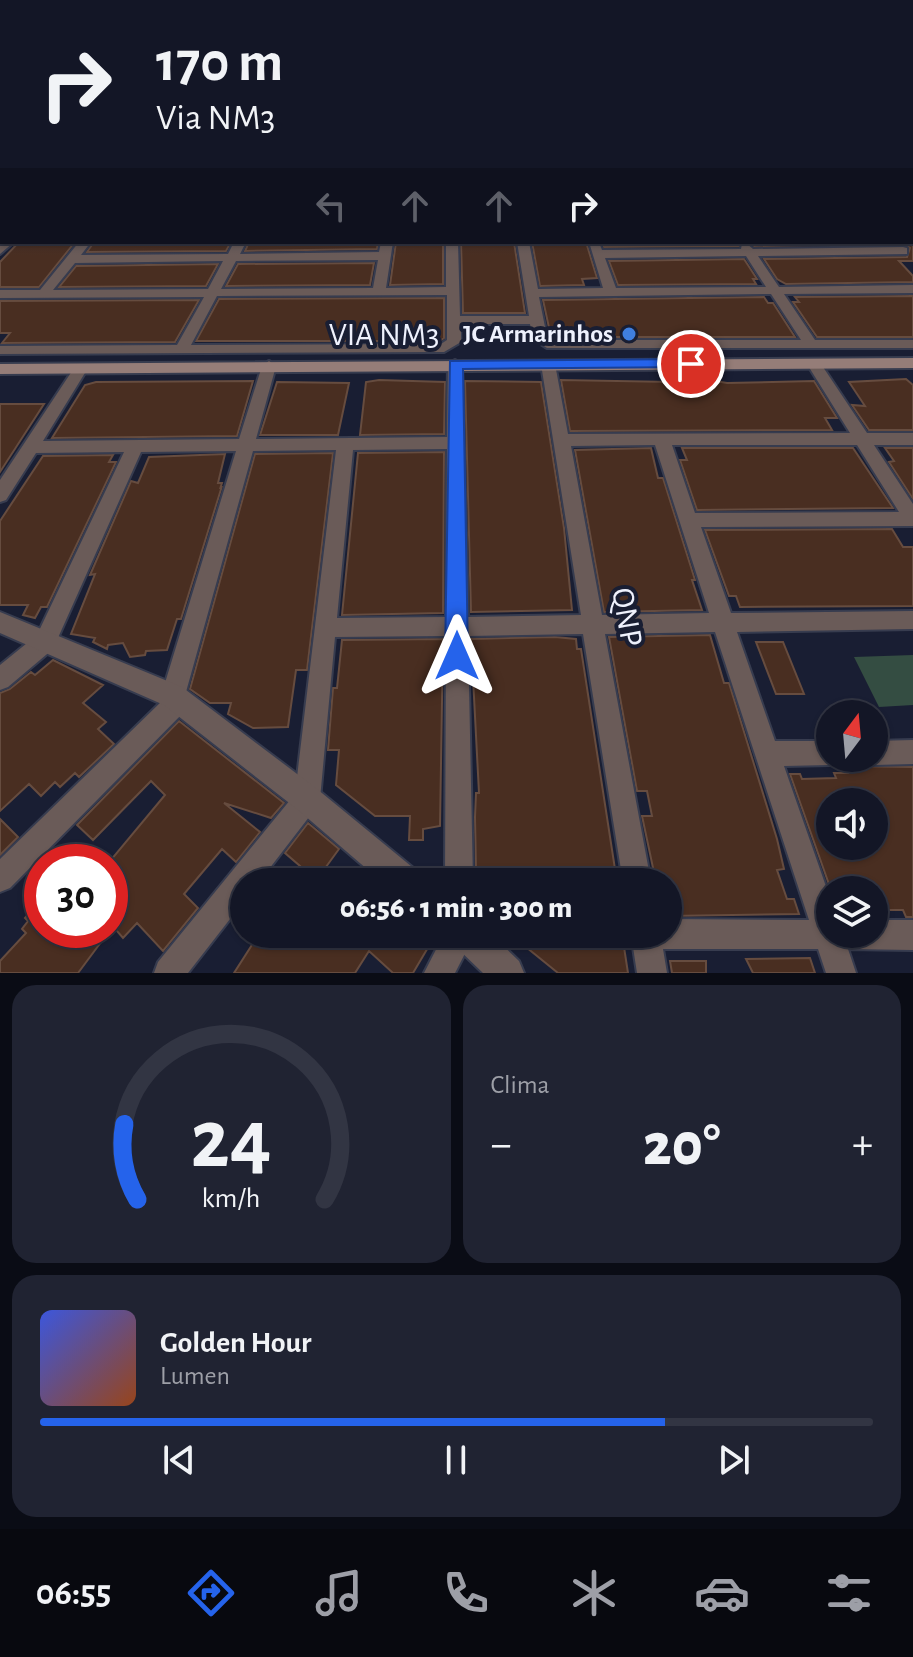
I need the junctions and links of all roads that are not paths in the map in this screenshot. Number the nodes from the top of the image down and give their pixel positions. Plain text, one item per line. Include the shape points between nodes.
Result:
1 (83, 244) edge
2 (239, 244) edge
3 (387, 244) edge
4 (452, 244) edge
5 (523, 244) edge
6 (746, 247) edge
7 (898, 247) edge
8 (596, 248) edge
9 (233, 256) junction
10 (384, 256) junction
11 (71, 259) junction
12 (913, 262) edge
13 (913, 289) edge
14 (773, 290) junction
15 (454, 291) junction
16 (610, 291) junction
17 (379, 292) junction
18 (531, 293) junction
19 (0, 294) edge
20 (43, 294) junction
21 (213, 294) junction
22 (454, 320) junction
23 (536, 320) junction
24 (811, 344) junction
25 (913, 344) edge
26 (595, 346) junction
27 (182, 349) junction
28 (0, 350) edge
29 (913, 363) edge
30 (455, 364) junction
31 (548, 364) junction
32 (599, 364) junction
33 (814, 364) junction
34 (269, 366) junction
35 (81, 368) junction
36 (0, 369) edge
37 (862, 439) junction
38 (913, 439) edge
39 (561, 440) junction
40 (662, 441) junction
41 (456, 443) junction
42 (345, 445) junction
43 (247, 446) junction
44 (30, 447) junction
45 (134, 448) junction
46 (0, 495) edge
47 (913, 519) edge
48 (688, 520) junction
49 (913, 620) edge
50 (0, 622) edge
51 (721, 623) junction
52 (457, 625) junction
53 (592, 625) junction
54 (325, 628) junction
55 (45, 642) junction
56 (0, 679) edge
57 (176, 699) junction
58 (913, 752) edge
59 (816, 753) edge
60 (888, 753) edge
61 (765, 754) junction
62 (307, 799) junction
63 (389, 868) edge
64 (459, 868) edge
65 (635, 868) edge
66 (0, 878) edge
67 (816, 902) edge
68 (682, 934) edge
69 (913, 935) edge
70 (888, 936) edge
71 (816, 937) edge
72 (452, 948) edge
73 (481, 948) edge
74 (648, 948) edge
75 (832, 948) edge
76 (169, 973) edge
77 (439, 973) edge
78 (507, 973) edge
79 (652, 973) edge
80 (841, 973) edge

1 - 11 street
2 - 9 street
3 - 10 street
4 - 15 street
5 - 18 street
6 - 7 street
6 - 8 street
6 - 14 street
7 - 12 street
8 - 16 street
9 - 10 street
9 - 11 street
9 - 21 street
10 - 17 street
11 - 20 street
13 - 14 street
14 - 16 street
14 - 24 street
15 - 17 street
15 - 22 street
16 - 18 street
17 - 21 street
18 - 23 street
19 - 20 street
20 - 21 street
21 - 27 street
22 - 23 street
22 - 27 street via 454,342 444,348
23 - 26 street via 540,339 553,345
24 - 25 street
24 - 26 street
26 - 32 street
27 - 28 street
29 - 33 main road, VIA NM3
30 - 31 main road, VIA NM3
30 - 34 main road, VIA NM3
30 - 41 street
31 - 32 main road, VIA NM3
31 - 39 street, QNP
32 - 33 main road, VIA NM3
33 - 37 street
34 - 35 main road, VIA NM3
34 - 43 street
35 - 36 main road, VIA NM3
35 - 44 street
37 - 38 street
37 - 40 street
37 - 47 street
39 - 40 street
39 - 53 street, QNP
40 - 48 street
41 - 42 street
41 - 52 street
42 - 43 street
42 - 54 street
43 - 45 street
43 - 57 street
44 - 45 street
44 - 46 street
45 - 55 street
47 - 48 street
48 - 51 street
49 - 51 street
50 - 55 street
51 - 53 street
51 - 61 street
52 - 53 street
52 - 54 street
52 - 64 street
53 - 65 street, QNP
54 - 62 street
55 - 56 street
55 - 57 street
57 - 62 street
57 - 66 street
58 - 60 street
59 - 61 street
61 - 67 street
62 - 63 street
62 - 76 street
68 - 71 street
69 - 70 street
72 - 77 street
73 - 78 street
74 - 79 street
75 - 80 street

